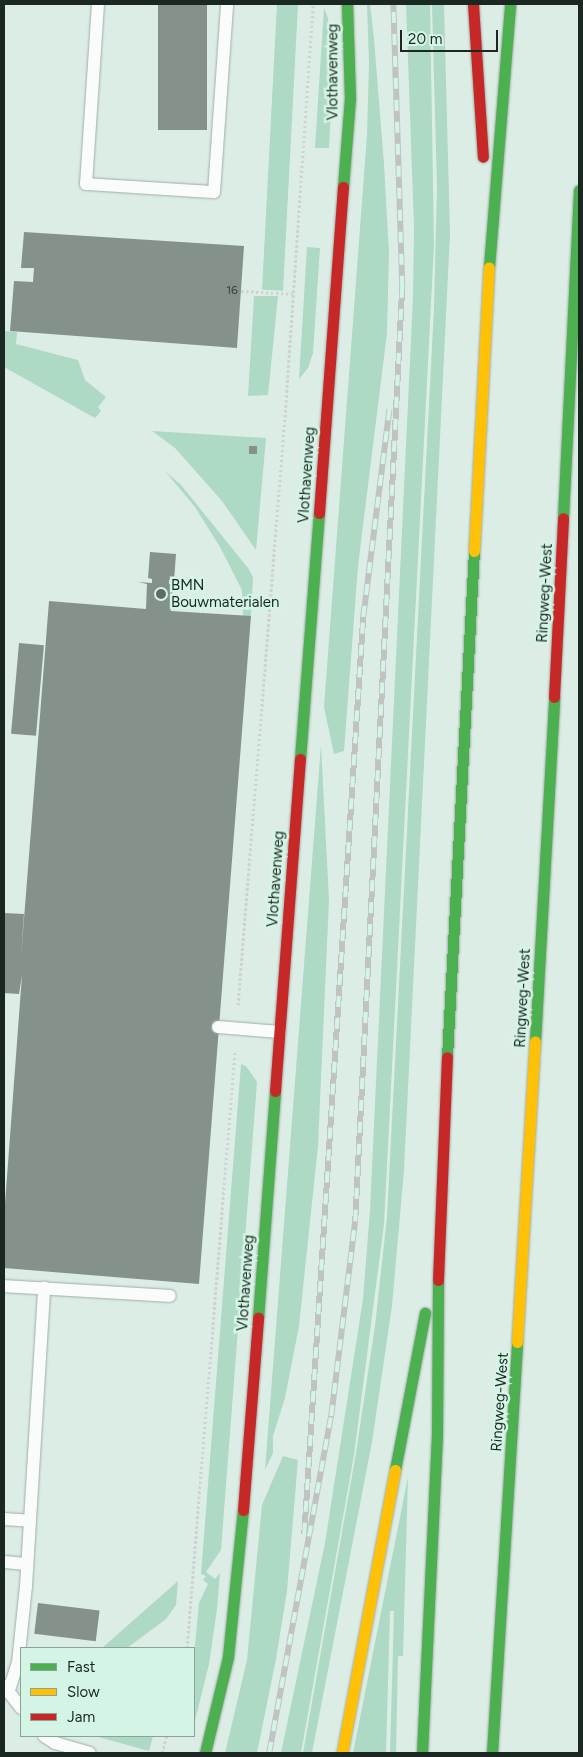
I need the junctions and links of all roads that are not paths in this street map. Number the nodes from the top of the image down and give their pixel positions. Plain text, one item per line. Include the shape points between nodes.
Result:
1 (98, 4) edge
2 (227, 4) edge
3 (347, 4) edge
4 (473, 4) edge
5 (510, 4) edge
6 (579, 190) edge
7 (578, 238) edge
8 (489, 258) junction
9 (218, 1027) dead end
10 (280, 1032) junction
11 (438, 1233) junction
12 (4, 1286) edge
13 (44, 1288) junction
14 (170, 1296) dead end
15 (4, 1519) edge
16 (30, 1521) junction
17 (4, 1562) edge
18 (28, 1564) junction
19 (5, 1689) edge
20 (20, 1707) edge
21 (46, 1737) edge
22 (90, 1753) edge
23 (205, 1753) edge
24 (342, 1753) edge
25 (422, 1753) edge
26 (492, 1753) edge

1 - 2 lane via 86,184 214,192
3 - 10 main road, Vlothavenweg via 350,99
4 - 8 main road
5 - 8 main road
6 - 7 main road, Ringweg-West
7 - 26 main road, Ringweg-West via 546,877
8 - 11 main road
9 - 10 lane
10 - 23 main road, Vlothavenweg via 235,1608 222,1689
11 - 24 main road via 404,1434
11 - 25 main road via 437,1434
12 - 13 lane
13 - 14 lane
13 - 16 lane
15 - 16 lane
16 - 18 lane
17 - 18 lane
18 - 19 lane via 18,1663
19 - 20 lane
21 - 22 lane

